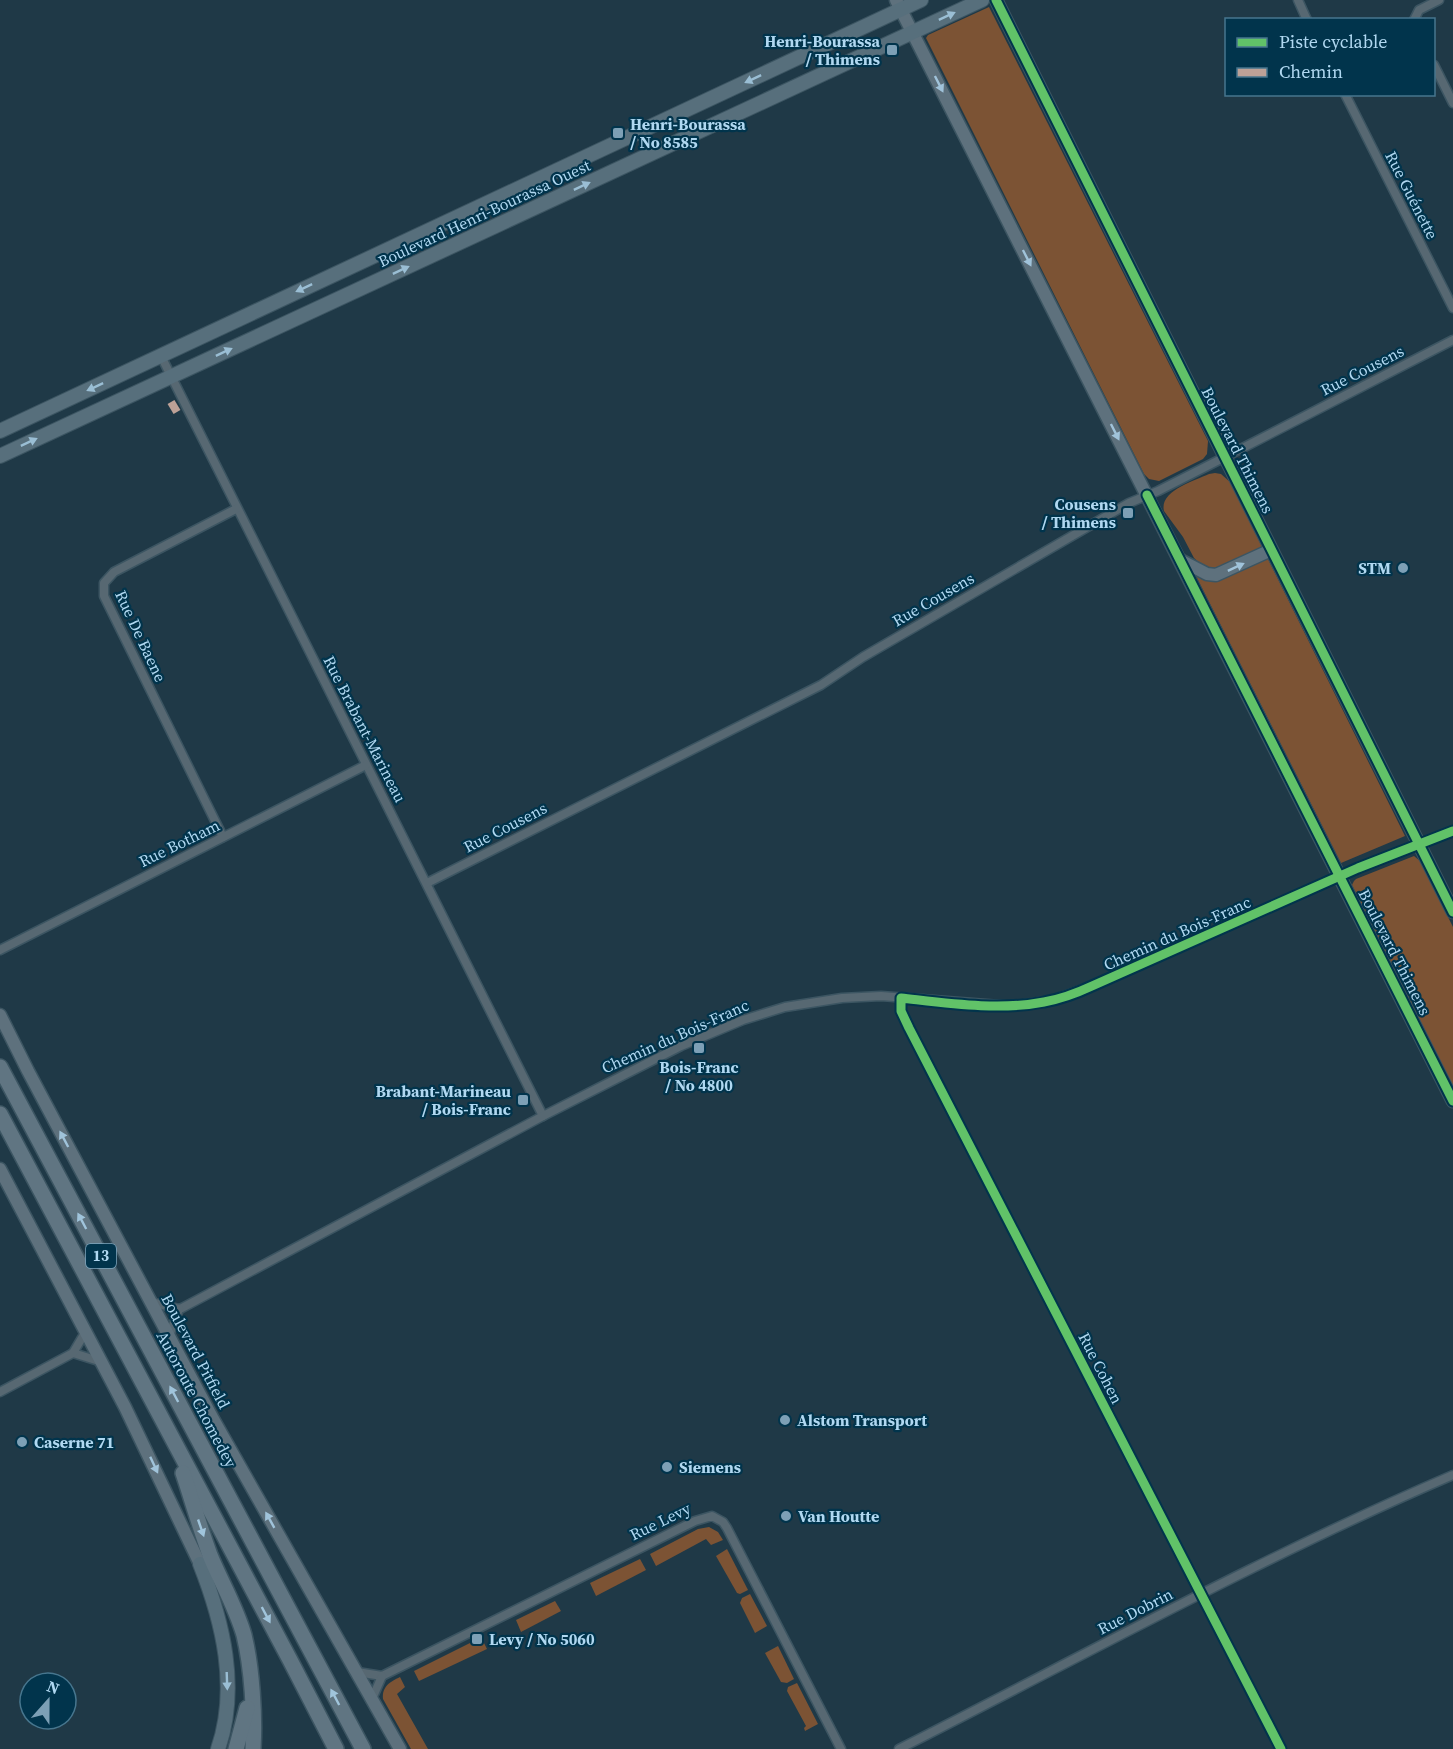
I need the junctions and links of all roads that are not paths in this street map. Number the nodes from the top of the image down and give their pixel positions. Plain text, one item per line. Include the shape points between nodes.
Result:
1 (921, 0) edge
2 (982, 0) edge
3 (996, 0) edge
4 (1298, 0) edge
5 (1439, 0) edge
6 (898, 5) edge
7 (1306, 18) edge
8 (1415, 18) edge
9 (913, 32) junction
10 (1435, 67) edge
11 (1346, 96) edge
12 (1453, 103) edge
13 (1453, 308) edge
14 (1453, 340) edge
15 (161, 356) junction
16 (171, 376) junction
17 (0, 431) edge
18 (0, 456) edge
19 (1225, 457) junction
20 (1147, 495) junction
21 (236, 509) junction
22 (1271, 550) junction
23 (1180, 560) junction
24 (366, 765) junction
25 (1453, 831) edge
26 (223, 837) junction
27 (1418, 843) junction
28 (1340, 876) junction
29 (427, 883) junction
30 (1453, 912) edge
31 (2, 948) edge
32 (901, 998) junction
33 (0, 1015) edge
34 (0, 1067) edge
35 (1453, 1101) edge
36 (0, 1114) edge
37 (543, 1116) junction
38 (0, 1169) edge
39 (151, 1302) junction
40 (179, 1309) junction
41 (86, 1332) junction
42 (169, 1336) junction
43 (74, 1353) junction
44 (102, 1362) junction
45 (0, 1392) edge
46 (169, 1433) junction
47 (1453, 1475) edge
48 (200, 1564) joint
49 (1201, 1594) junction
50 (357, 1672) junction
51 (382, 1676) junction
52 (250, 1685) junction
53 (372, 1699) junction
54 (218, 1749) edge
55 (236, 1749) edge
56 (253, 1749) edge
57 (336, 1749) edge
58 (363, 1749) edge
59 (400, 1749) edge
60 (841, 1749) edge
61 (899, 1749) edge
62 (1281, 1749) edge

1 - 6 main road, Boulevard Henri-Bourassa Ouest
9 -> 2 main road, Boulevard Henri-Bourassa Ouest
3 - 19 street, Boulevard Thimens
4 - 7 street
5 - 8 street via 1419,10
6 - 9 street, Boulevard Thimens
6 -> 15 main road, Boulevard Henri-Bourassa Ouest
16 -> 9 main road, Boulevard Henri-Bourassa Ouest
9 -> 20 street, Boulevard Thimens
10 - 12 street
11 - 13 street, Rue Guénette
14 - 19 street, Rue Cousens
15 - 16 street, Rue Brabant-Marineau
15 -> 17 main road, Boulevard Henri-Bourassa Ouest
18 -> 16 main road, Boulevard Henri-Bourassa Ouest
16 - 21 street, Rue Brabant-Marineau
19 - 20 street, Rue Cousens
19 - 22 street, Boulevard Thimens
20 - 23 street, Boulevard Thimens
20 - 29 street, Rue Cousens via 887,643 821,685
21 - 24 street, Rue Brabant-Marineau
21 - 26 street, Rue De Baene via 114,572 104,583 104,596
23 -> 22 street via 1216,575
22 - 27 street, Boulevard Thimens
23 - 28 street, Boulevard Thimens
24 - 26 street, Rue Botham
24 - 29 street, Rue Brabant-Marineau
25 - 27 street, Chemin du Bois-Franc
26 - 31 street, Rue Botham
27 - 28 street, Chemin du Bois-Franc
27 - 30 street, Boulevard Thimens
28 - 32 street, Chemin du Bois-Franc via 1053,1000 1005,1006
28 - 35 street, Boulevard Thimens
29 - 37 street, Rue Brabant-Marineau
32 - 37 street, Chemin du Bois-Franc via 828,999 751,1017
32 - 49 street, Rue Cohen via 909,1028
39 -> 33 street, Boulevard Pitfield
58 -> 34 highway, Autoroute Chomedey / 13
36 - 46 highway, 13
37 - 40 street, Chemin du Bois-Franc
38 - 41 street
39 - 40 street
39 - 42 street, Boulevard Pitfield
40 - 42 street
41 - 43 street
41 - 44 street
50 -> 42 street, Boulevard Pitfield
43 - 44 street
43 - 45 street
44 -> 48 street
46 -> 52 highway via 211,1556 240,1624
46 -> 57 highway, 13
47 - 49 street, Rue Dobrin
48 -> 54 main road via 216,1609 227,1670 226,1708
49 - 61 street, Rue Dobrin
49 - 62 street, Rue Cohen
50 - 51 street
50 - 53 street, Boulevard Pitfield
51 - 53 street
51 - 60 street, Rue Levy via 712,1516 727,1528
52 - 55 highway
52 - 56 highway
53 - 59 street, Boulevard Pitfield

